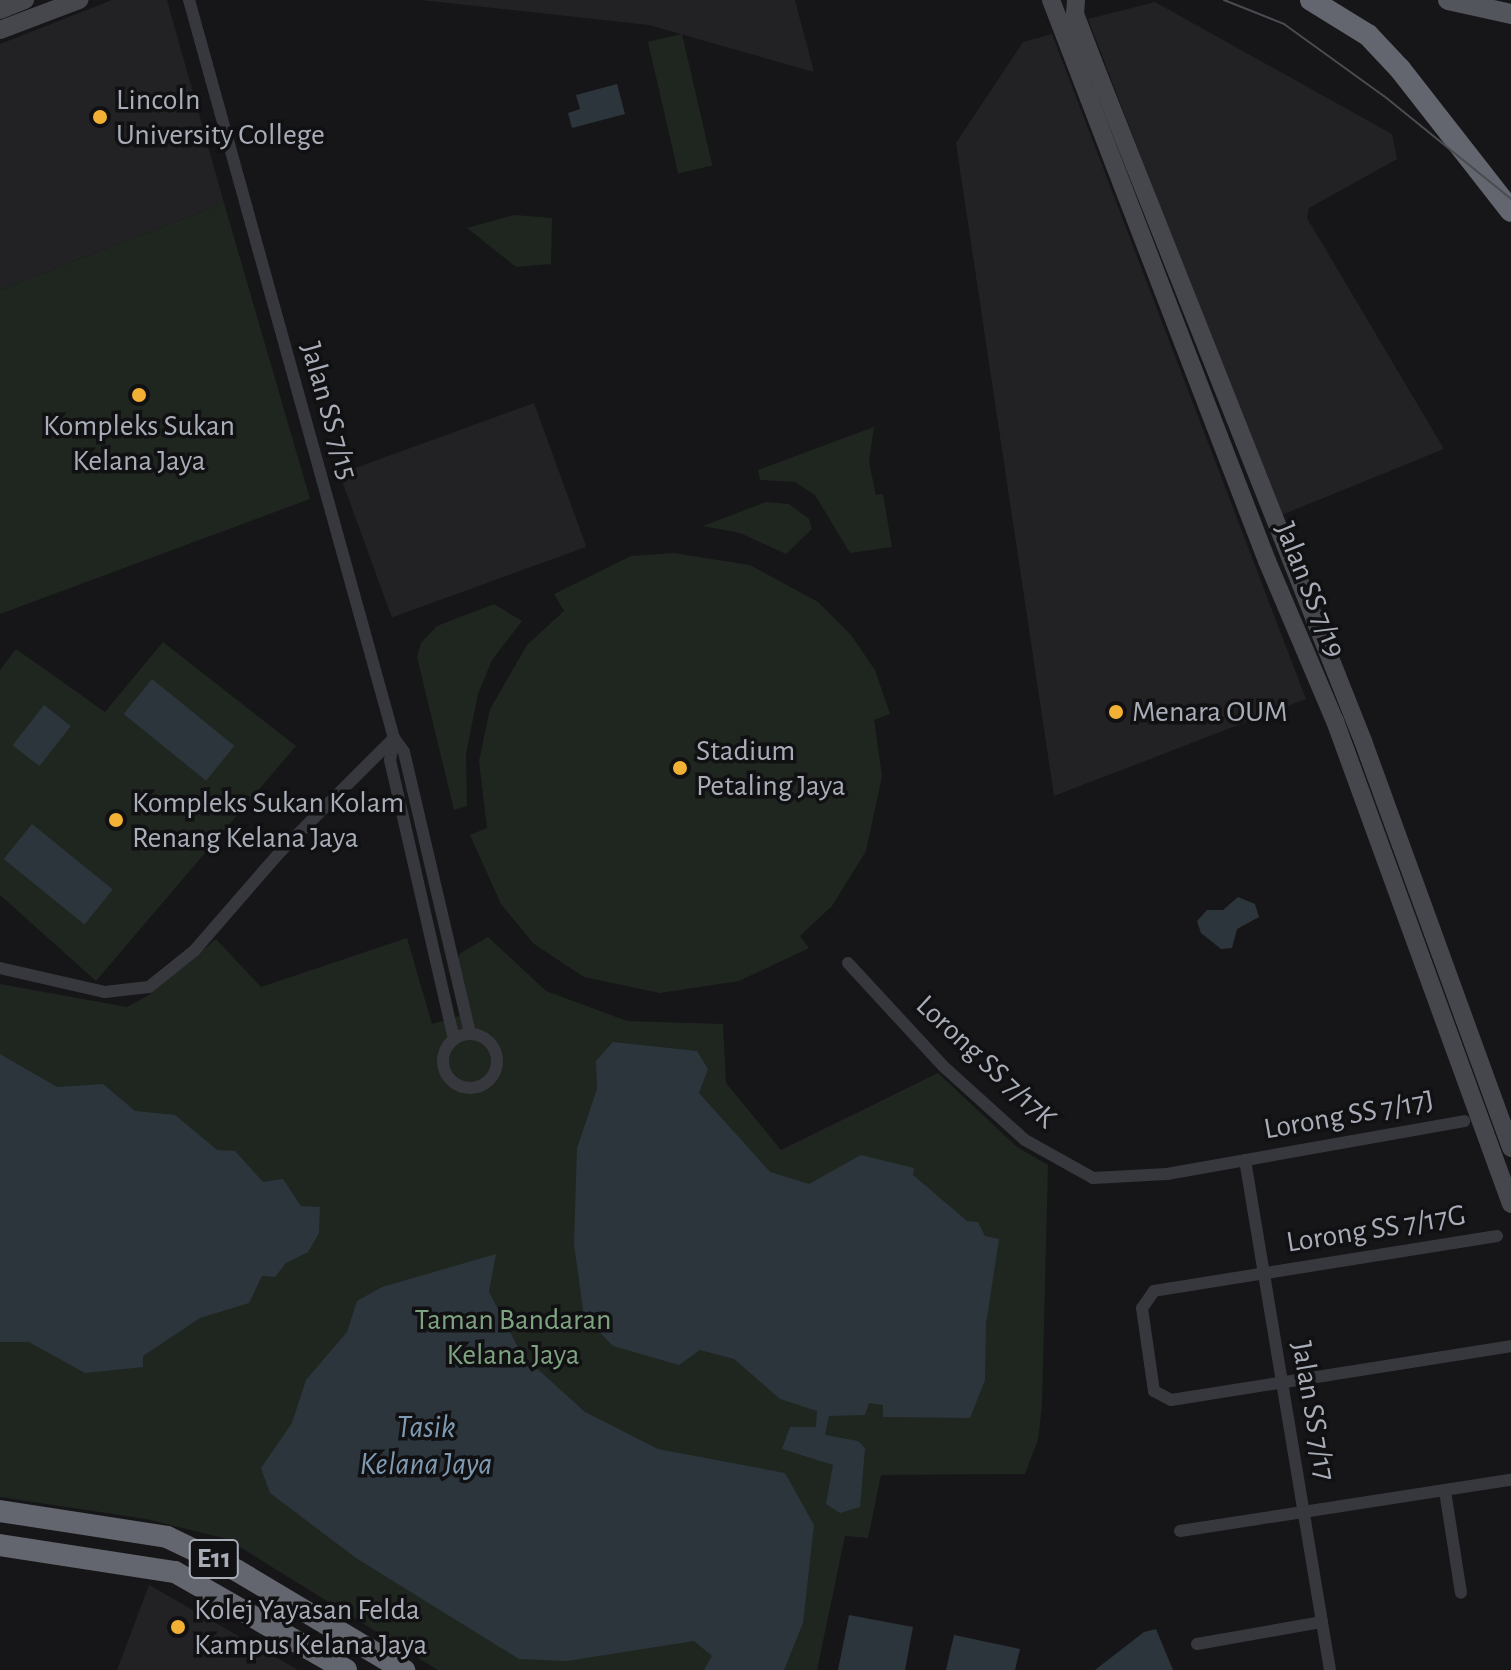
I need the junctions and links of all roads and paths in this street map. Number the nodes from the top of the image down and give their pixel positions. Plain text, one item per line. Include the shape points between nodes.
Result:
1 (25, 0) edge
2 (79, 0) edge
3 (189, 0) edge
4 (1051, 0) edge
5 (1076, 0) edge
6 (1311, 0) edge
7 (1448, 0) edge
8 (0, 10) edge
9 (1511, 14) edge
10 (0, 30) edge
11 (1511, 211) edge
12 (394, 738) junction
13 (433, 862) junction
14 (416, 866) junction
15 (848, 963) dead end
16 (0, 968) edge
17 (470, 1033) junction
18 (454, 1039) junction
19 (1464, 1121) dead end
20 (1511, 1148) edge
21 (1245, 1160) junction
22 (1511, 1204) edge
23 (1497, 1236) dead end
24 (1263, 1273) junction
25 (1511, 1346) edge
26 (1282, 1384) junction
27 (1511, 1480) edge
28 (1445, 1491) junction
29 (0, 1511) edge
30 (1304, 1512) junction
31 (1180, 1531) dead end
32 (0, 1545) edge
33 (1461, 1593) dead end
34 (1322, 1622) junction
35 (1197, 1644) dead end
36 (346, 1670) edge
37 (404, 1670) edge
38 (1330, 1670) edge

1 - 8 street
2 - 10 street
3 - 12 street, Jalan SS 7/15
4 - 22 street, Jalan SS 7/19 via 1261,546 1335,721
5 - 20 street, Jalan SS 7/19 via 1075,14 1363,741
6 - 11 highway via 1368,35
7 - 9 main road
12 - 13 street, Jalan SS 7/15 via 404,752
12 - 14 street via 390,760
12 - 16 street via 280,852 194,951 149,987 105,992
13 - 14 street
13 - 17 street, Jalan SS 7/15
14 - 18 street
15 - 21 street, Lorong SS 7/17K via 943,1066 1025,1140 1093,1178 1122,1179
17 - 18 street
17 - 18 street via 491,1044 497,1060 493,1076 479,1087 461,1087 446,1076 443,1058
19 - 21 street, Lorong SS 7/17J
21 - 24 street, Jalan SS 7/17
23 - 24 street, Lorong SS 7/17G
24 - 26 street, Jalan SS 7/17
24 - 26 street, Lorong SS 7/17G via 1154,1291 1142,1308 1154,1391 1171,1400
25 - 26 street
26 - 30 street, Jalan SS 7/17
27 - 28 street
28 - 30 street
28 - 33 street
29 - 37 highway, E11 via 167,1537 236,1570
30 - 31 street
30 - 34 street, Jalan SS 7/17
32 - 36 highway, E11 via 175,1572
34 - 35 street
34 - 38 street, Jalan SS 7/17

